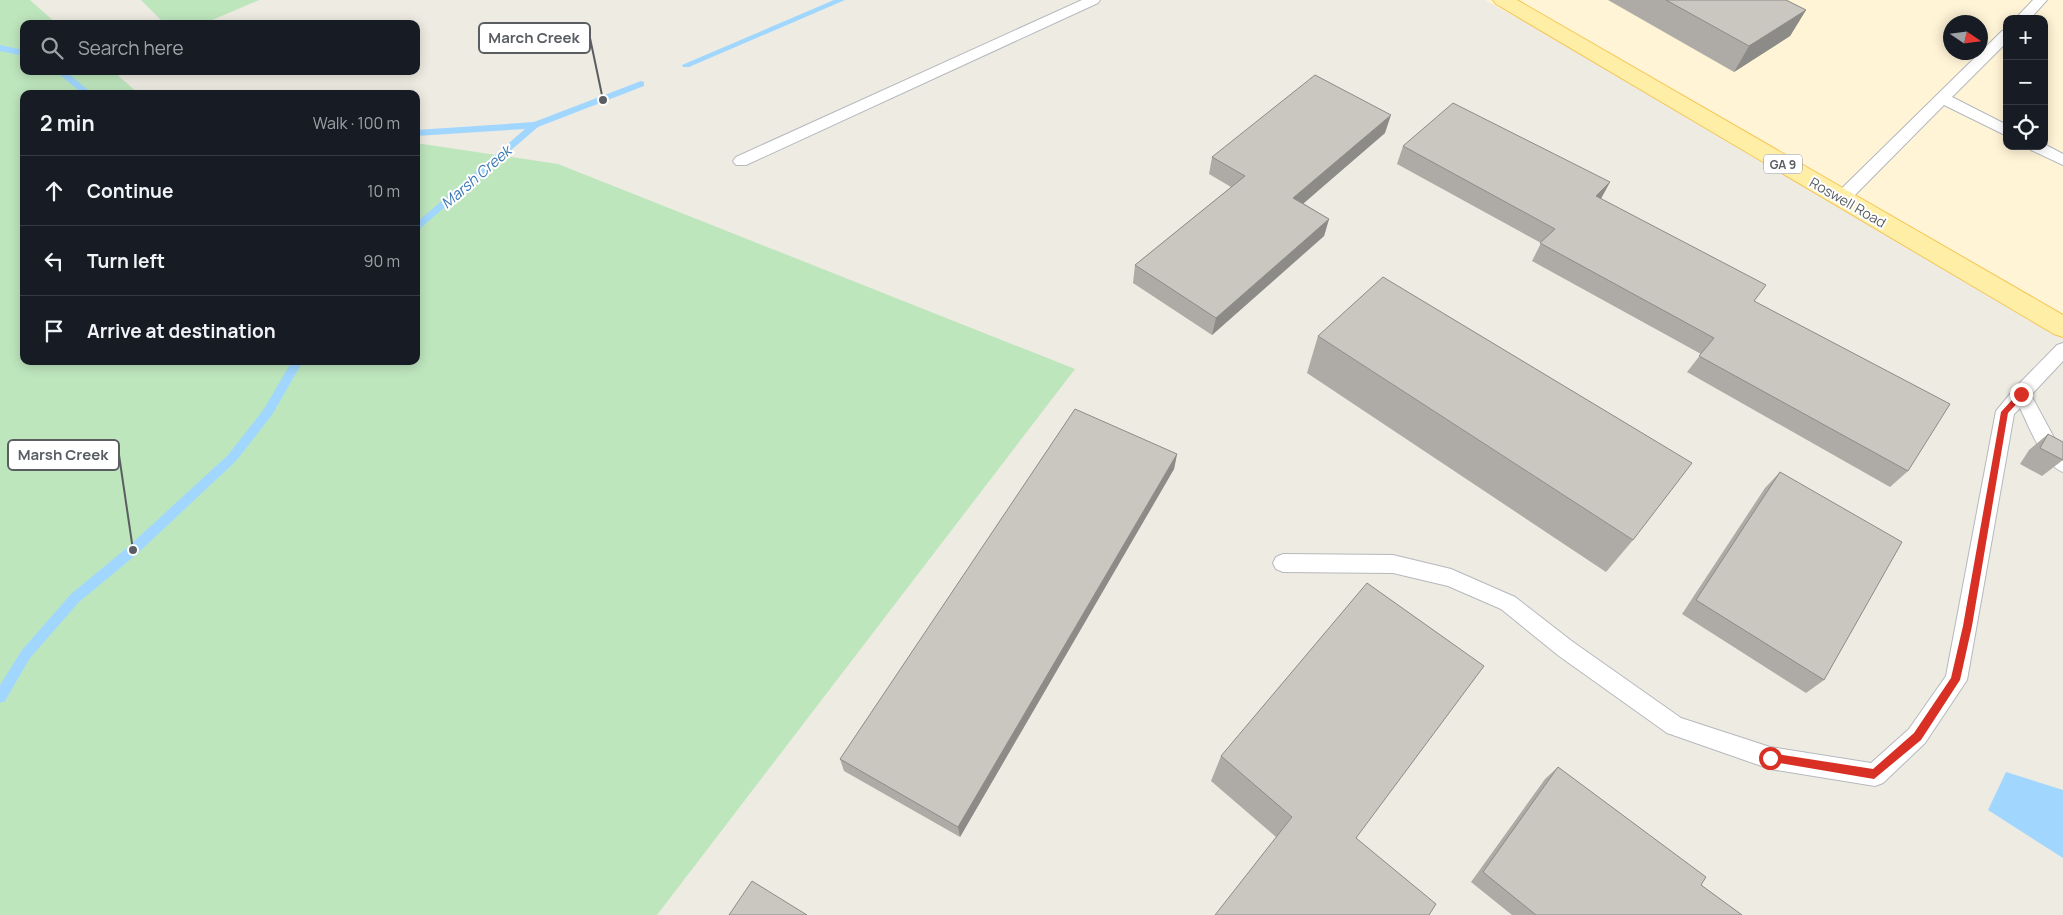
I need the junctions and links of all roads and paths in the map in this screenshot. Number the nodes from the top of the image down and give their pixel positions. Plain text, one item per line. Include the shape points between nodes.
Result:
1 (1093, 0) edge
2 (1503, 0) edge
3 (2040, 0) edge
4 (2026, 15) edge
5 (2003, 38) edge
6 (1942, 98) junction
7 (2003, 130) edge
8 (2044, 150) edge
9 (2063, 160) edge
10 (741, 161) dead end
11 (1842, 198) junction
12 (2063, 327) edge
13 (2063, 350) edge
14 (2021, 394) junction
15 (2063, 464) edge
16 (1283, 563) dead end

1 - 10 lane
2 - 11 main road, Roswell Road / GA 9
3 - 4 lane
5 - 6 lane
6 - 7 lane
6 - 11 lane
8 - 9 lane
11 - 12 main road, Roswell Road / GA 9
13 - 14 lane
14 - 15 lane via 2051,450
14 - 16 lane via 2005,412 1956,680 1917,736 1874,774 1770,758 1674,726 1566,650 1508,603 1451,578 1393,564

